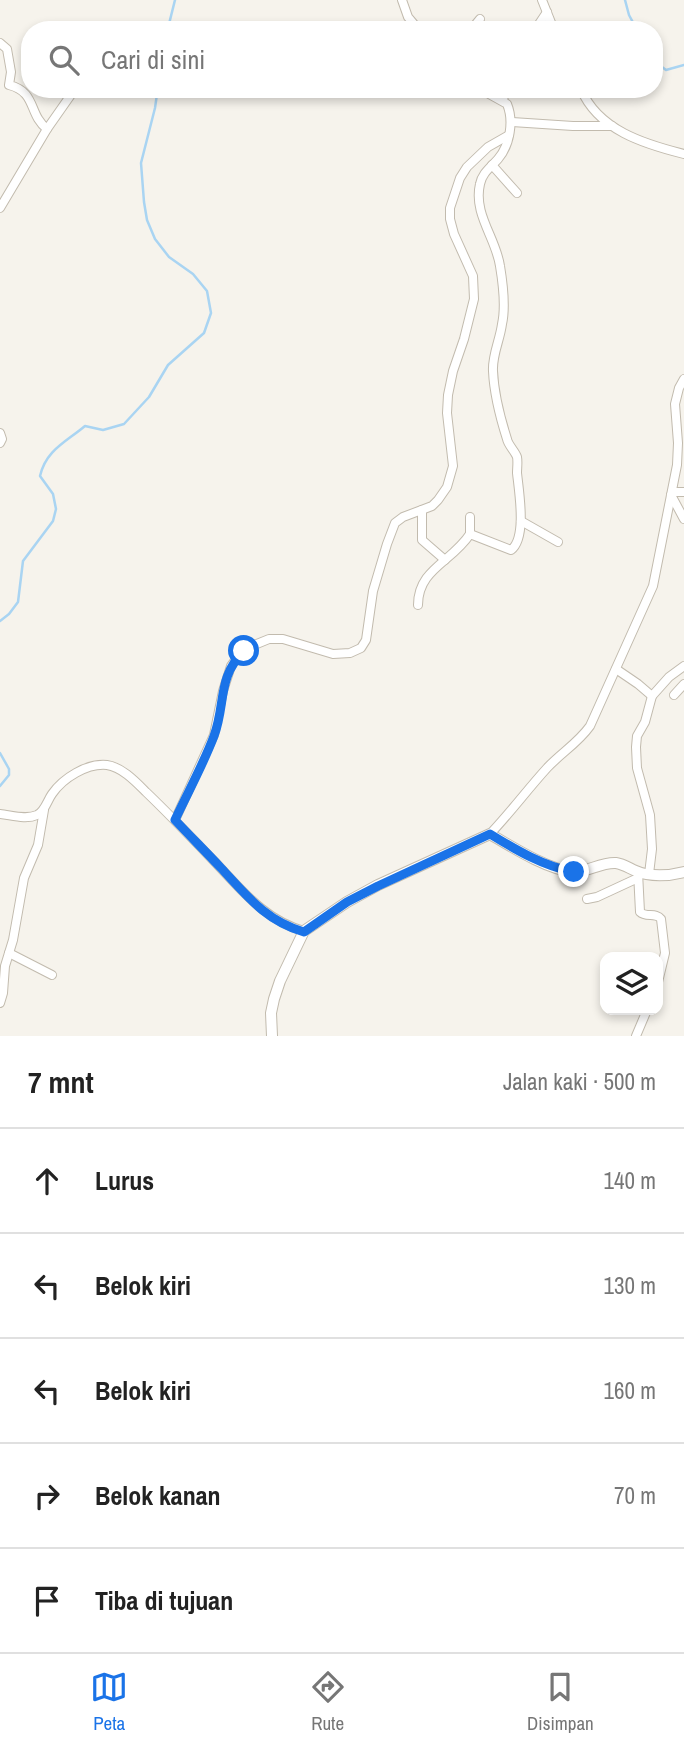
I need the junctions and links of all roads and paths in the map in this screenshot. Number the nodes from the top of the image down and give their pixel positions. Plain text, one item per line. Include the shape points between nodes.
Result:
1 (402, 0) edge
2 (542, 0) edge
3 (547, 12) junction
4 (411, 21) edge
5 (542, 21) edge
6 (550, 21) edge
7 (0, 43) edge
8 (21, 90) edge
9 (29, 98) edge
10 (69, 98) edge
11 (497, 98) edge
12 (504, 98) edge
13 (584, 98) edge
14 (503, 101) junction
15 (512, 122) junction
16 (612, 126) junction
17 (47, 129) junction
18 (509, 135) junction
19 (684, 154) edge
20 (492, 165) junction
21 (517, 193) dead end
22 (0, 208) edge
23 (684, 379) edge
24 (0, 433) edge
25 (0, 443) edge
26 (684, 492) edge
27 (671, 494) junction
28 (422, 510) junction
29 (470, 517) dead end
30 (684, 519) edge
31 (521, 521) junction
32 (470, 534) junction
33 (558, 542) dead end
34 (445, 560) junction
35 (418, 605) dead end
36 (684, 666) edge
37 (616, 669) junction
38 (684, 684) edge
39 (674, 695) dead end
40 (652, 696) junction
41 (44, 810) junction
42 (0, 814) edge
43 (175, 820) junction
44 (490, 834) junction
45 (684, 872) edge
46 (649, 874) junction
47 (638, 875) junction
48 (587, 899) dead end
49 (304, 932) junction
50 (9, 953) junction
51 (663, 961) edge
52 (52, 975) dead end
53 (0, 1003) edge
54 (645, 1015) edge
55 (272, 1036) edge
56 (636, 1036) edge

1 - 4 street
2 - 3 street
3 - 5 street
3 - 6 street
7 - 8 street via 7,49 9,85
9 - 17 street
10 - 17 street
11 - 14 street
12 - 14 street
13 - 16 street
14 - 15 street
15 - 16 street
15 - 18 street
16 - 19 street via 646,143
17 - 22 street
18 - 20 street
18 - 28 street via 467,167 450,208 454,234 473,276 474,299 448,395 451,476 436,504
20 - 21 street
20 - 31 street via 481,180 479,196 503,285 502,327 492,364 507,442 517,457
23 - 27 street via 675,404 677,466
24 - 25 street
26 - 27 street
27 - 30 street
27 - 37 street via 653,586
28 - 34 street via 421,538
28 - 43 street via 400,519 392,530 361,648 333,654 269,639 236,659 223,691 214,735
29 - 32 street
31 - 32 street via 511,550
31 - 33 street
32 - 34 street
34 - 35 street via 421,585
36 - 40 street
37 - 40 street
37 - 44 street via 584,735 549,766
38 - 39 street
40 - 46 street via 636,747 650,814
41 - 42 street via 33,816
41 - 43 street via 53,792 72,776 105,765 132,778
41 - 50 street
43 - 49 street via 258,906 286,927
44 - 47 street via 567,870 613,863
44 - 49 street via 347,902
45 - 46 street
46 - 47 street
47 - 48 street
47 - 51 street via 640,913 661,919
49 - 55 street via 274,999
50 - 52 street
50 - 53 street
54 - 56 street

